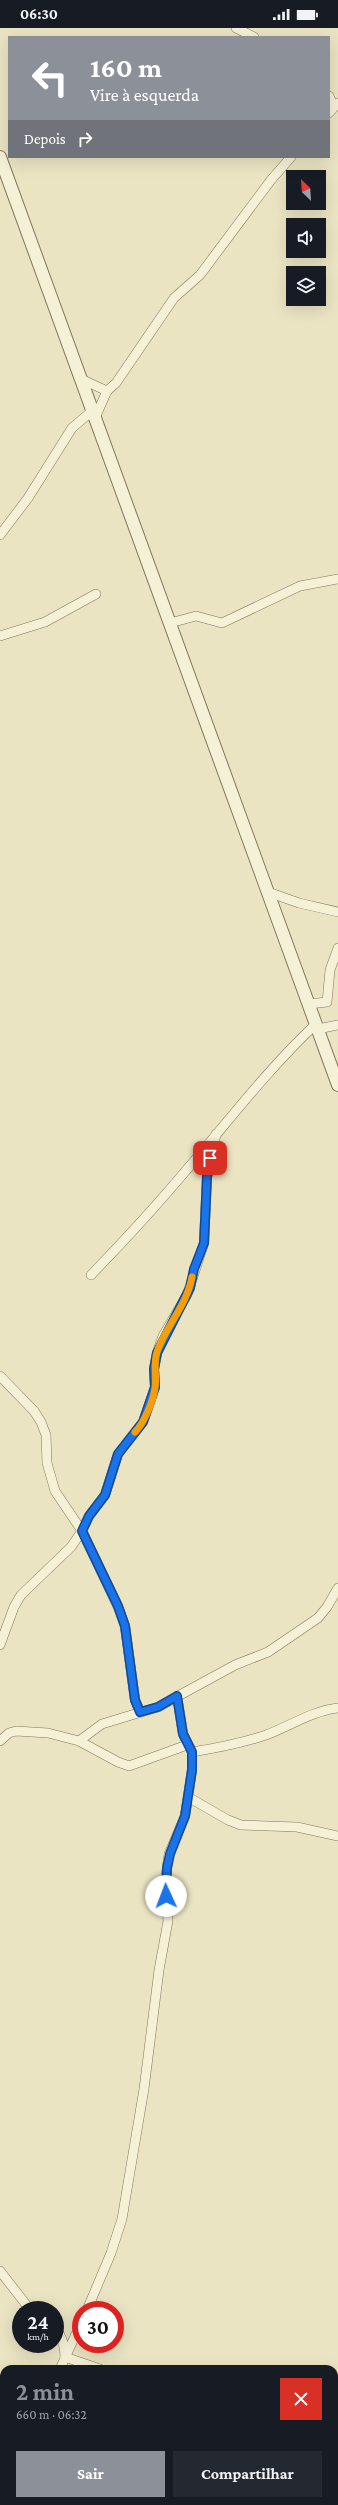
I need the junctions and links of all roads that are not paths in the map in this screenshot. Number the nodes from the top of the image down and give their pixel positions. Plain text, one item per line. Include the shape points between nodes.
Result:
1 (236, 28) edge
2 (252, 36) edge
3 (330, 98) edge
4 (334, 108) edge
5 (0, 157) edge
6 (290, 158) edge
7 (81, 379) junction
8 (107, 392) junction
9 (94, 414) junction
10 (0, 535) edge
11 (338, 579) edge
12 (96, 594) dead end
13 (170, 623) junction
14 (0, 636) edge
15 (268, 892) junction
16 (338, 912) edge
17 (338, 948) edge
18 (309, 1004) junction
19 (338, 1025) edge
20 (317, 1026) junction
21 (338, 1085) edge
22 (216, 1134) junction
23 (91, 1275) dead end
24 (0, 1376) edge
25 (82, 1531) junction
26 (338, 1588) edge
27 (0, 1645) edge
28 (177, 1696) junction
29 (338, 1708) edge
30 (140, 1712) junction
31 (0, 1741) edge
32 (79, 1741) junction
33 (190, 1748) junction
34 (188, 1797) junction
35 (338, 1836) edge
36 (0, 2271) edge
37 (23, 2301) edge
38 (91, 2301) edge
39 (72, 2343) edge
40 (64, 2352) edge
41 (65, 2358) junction
42 (62, 2365) edge
43 (87, 2365) edge

1 - 2 street
3 - 4 street
5 - 7 street
6 - 8 street via 200,275 174,298 116,383
7 - 8 street
7 - 9 street
8 - 9 street
9 - 10 street via 72,428 28,498
9 - 13 street
11 - 13 street via 300,586 222,623 196,616
12 - 14 street via 45,622
13 - 15 street
15 - 16 street via 299,903
15 - 18 street
17 - 18 street via 330,970 327,1002
18 - 20 street
19 - 20 street
20 - 21 street
20 - 22 street via 286,1051
22 - 23 street
22 - 25 street via 207,1177 204,1243 190,1288 157,1353 154,1369 155,1387 143,1422 118,1454 105,1495 89,1516
24 - 25 street via 34,1411 41,1422 46,1436 51,1480 55,1491
25 - 27 street via 70,1547 21,1595
25 - 30 street via 125,1626 135,1700
26 - 28 street via 318,1618 268,1652 235,1665
28 - 30 street via 158,1707
28 - 33 street via 183,1734
29 - 33 street via 313,1714 259,1737 224,1747
30 - 32 street via 102,1724
31 - 32 street via 9,1733 16,1732 48,1733
32 - 33 street via 129,1766
33 - 34 street via 192,1770
34 - 35 street via 241,1825 297,1827
34 - 38 street via 185,1816 167,1868 165,1885 168,1921 122,2219
36 - 37 street
39 - 41 street
40 - 41 street
41 - 42 street
41 - 43 street

